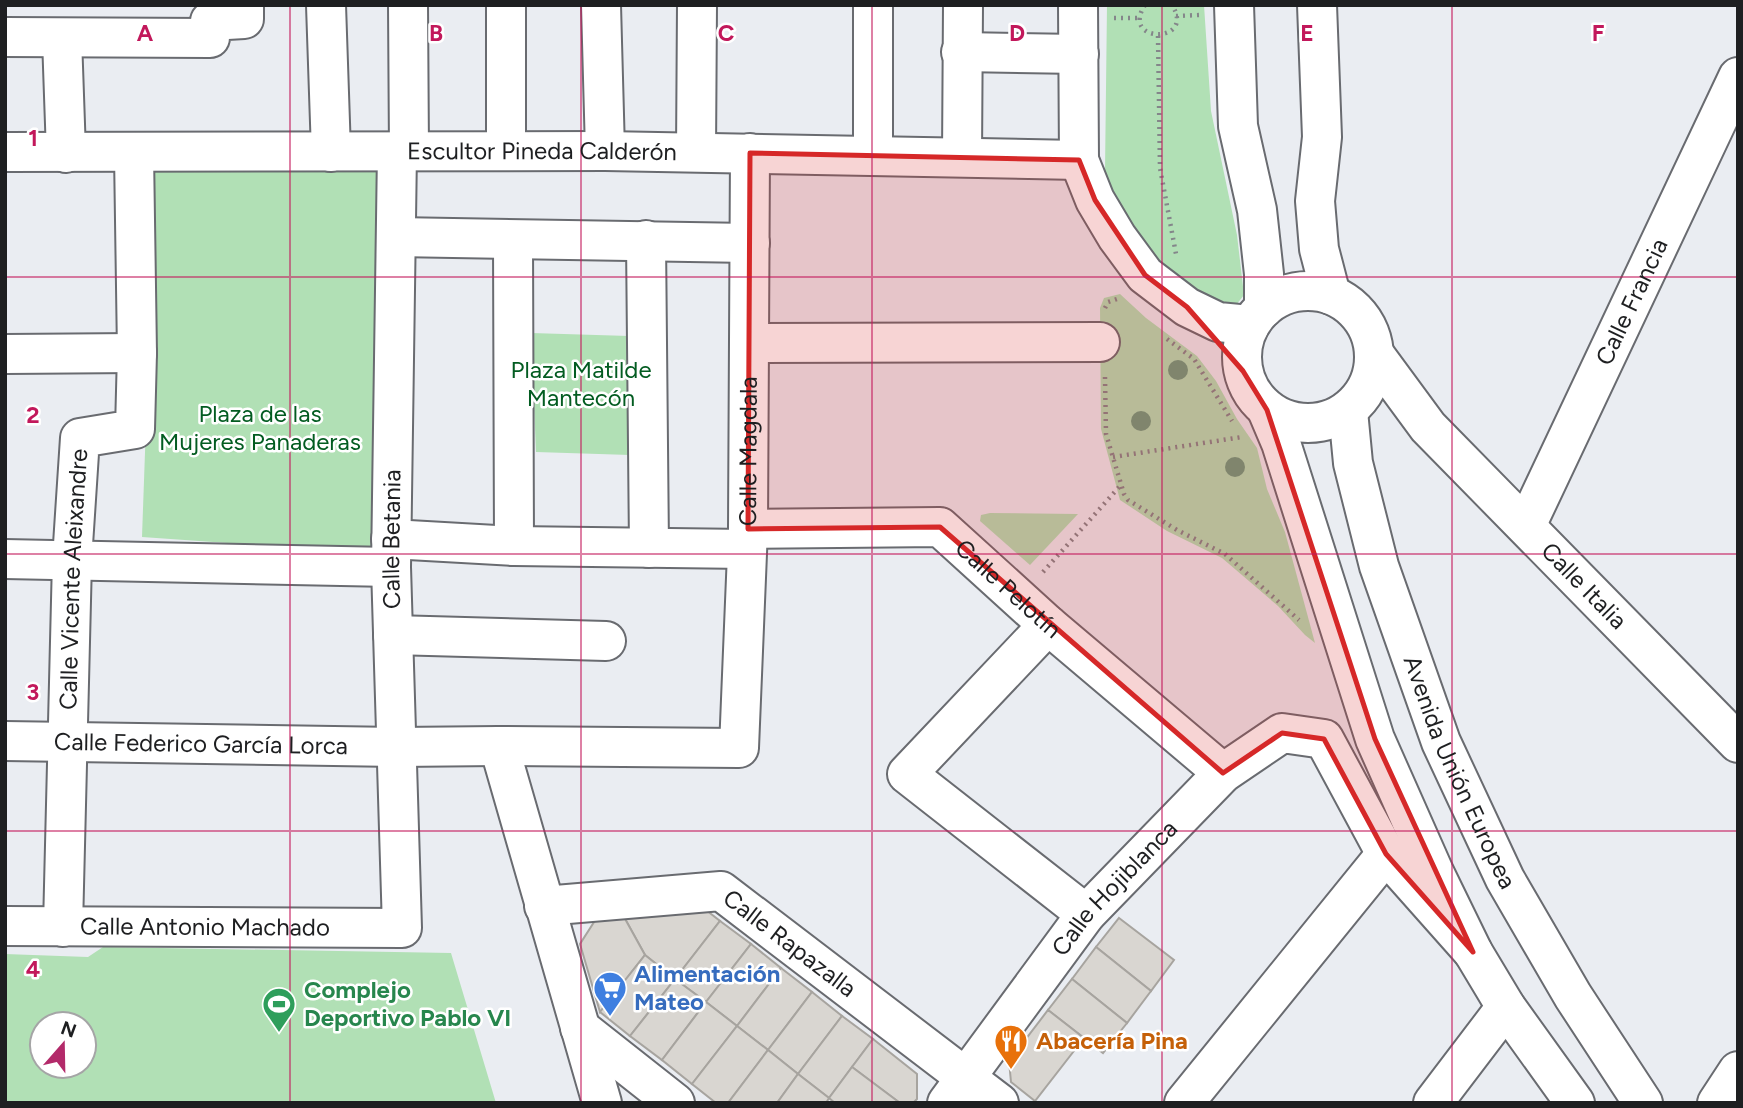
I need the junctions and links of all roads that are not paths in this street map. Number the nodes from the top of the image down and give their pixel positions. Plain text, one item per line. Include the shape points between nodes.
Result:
1 (244, 5) edge
2 (326, 5) edge
3 (408, 5) edge
4 (506, 5) edge
5 (601, 5) edge
6 (697, 5) edge
7 (873, 5) edge
8 (963, 5) edge
9 (1078, 5) edge
10 (1234, 5) edge
11 (1317, 5) edge
12 (5, 37) edge
13 (62, 38) junction
14 (961, 52) junction
15 (1079, 54) junction
16 (1738, 77) edge
17 (1725, 136) edge
18 (403, 151) junction
19 (506, 151) junction
20 (605, 151) junction
21 (5, 152) edge
22 (331, 152) junction
23 (696, 152) junction
24 (66, 153) junction
25 (134, 153) junction
26 (750, 153) junction
27 (873, 155) junction
28 (962, 157) junction
29 (1079, 160) junction
30 (396, 237) junction
31 (513, 240) junction
32 (646, 240) junction
33 (750, 243) junction
34 (1331, 295) junction
35 (1187, 307) junction
36 (1257, 316) junction
37 (1103, 342) road end
38 (749, 343) junction
39 (137, 352) junction
40 (5, 354) edge
41 (1375, 355) junction
42 (1243, 371) junction
43 (1356, 403) junction
44 (1246, 425) junction
45 (1428, 427) junction
46 (1525, 526) junction
47 (748, 539) junction
48 (514, 546) junction
49 (649, 548) junction
50 (391, 553) junction
51 (5, 559) edge
52 (72, 560) junction
53 (1048, 625) junction
54 (393, 635) junction
55 (606, 641) dead end
56 (5, 741) edge
57 (67, 741) junction
58 (1738, 743) edge
59 (499, 746) junction
60 (397, 747) junction
61 (738, 748) joint
62 (1223, 773) junction
63 (1386, 854) junction
64 (544, 906) junction
65 (1086, 914) junction
66 (5, 926) edge
67 (63, 927) junction
68 (402, 928) joint
69 (1473, 952) junction
70 (1506, 1007) junction
71 (580, 1028) junction
72 (1738, 1071) edge
73 (957, 1090) edge
74 (602, 1103) edge
75 (675, 1103) edge
76 (999, 1103) edge
77 (1184, 1103) edge
78 (1433, 1103) edge
79 (1575, 1103) edge
80 (1643, 1103) edge
81 (1717, 1103) edge

1 - 13 street via 244,19 210,21 210,38
2 - 22 street
3 - 18 street, Calle Betania
4 - 19 street
5 - 20 street
6 - 23 street
7 - 27 street
8 - 14 street
9 - 15 street
10 - 36 street via 1238,126 1257,211 1264,274
11 - 34 street via 1322,137 1315,201 1319,249
12 - 13 street
13 - 24 street
14 - 15 street
14 - 28 street
15 - 29 street
16 - 17 street, Calle Francia
17 - 46 street, Calle Francia
18 - 19 street, Escultor Pineda Calderón
18 - 22 street, Escultor Pineda Calderón
18 - 30 street, Calle Betania
19 - 20 street, Escultor Pineda Calderón
20 - 23 street, Escultor Pineda Calderón
21 - 24 street, Escultor Pineda Calderón
22 - 25 street, Escultor Pineda Calderón
23 - 26 street, Escultor Pineda Calderón
24 - 25 street, Escultor Pineda Calderón
25 - 39 street, Calle Vicente Aleixandre
26 - 27 street, Escultor Pineda Calderón
26 - 33 street, Calle Magdala
27 - 28 street, Escultor Pineda Calderón
28 - 29 street, Escultor Pineda Calderón
29 - 35 street via 1117,237 1145,275
30 - 31 street
30 - 50 street, Calle Betania
31 - 32 street
31 - 48 street
32 - 33 street
32 - 49 street
33 - 38 street, Calle Magdala
34 - 36 street via 1301,291 1283,296
34 - 41 street via 1362,318 1372,335
35 - 36 street via 1218,322
35 - 42 street
36 - 42 street via 1244,340
37 - 38 street
38 - 47 street, Calle Magdala
39 - 40 street
39 - 52 street, Calle Vicente Aleixandre via 135,429 80,438
41 - 43 street via 1373,374
41 - 45 street, Calle Italia
42 - 44 street via 1252,392
43 - 44 street via 1323,422
43 - 45 street, Calle Italia
43 - 80 street, Avenida Unión Europea via 1353,463 1379,566 1441,742 1505,879
44 - 69 street via 1281,443 1375,739
45 - 46 street, Calle Italia
46 - 58 street, Calle Italia
47 - 49 street, Calle Pelotín
47 - 53 street, Calle Pelotín via 940,527
47 - 61 street, Calle Magdala
48 - 49 street, Calle Pelotín
48 - 50 street, Calle Pelotín
50 - 52 street, Calle Pelotín
50 - 54 street, Calle Betania
51 - 52 street, Calle Pelotín
52 - 57 street, Calle Vicente Aleixandre
53 - 62 street, Calle Pelotín
53 - 65 street via 906,774
54 - 55 street
54 - 60 street, Calle Betania
56 - 57 street, Calle Federico García Lorca
57 - 60 street, Calle Federico García Lorca
57 - 67 street, Calle Vicente Aleixandre
59 - 60 street, Calle Federico García Lorca
59 - 61 street, Calle Federico García Lorca
59 - 64 street
60 - 68 street, Calle Betania
62 - 63 street, Calle Hojiblanca via 1282,733 1324,739
62 - 65 street, Calle Hojiblanca
63 - 69 street
63 - 77 street
64 - 71 street
64 - 73 street, Calle Rapazalla via 721,891
65 - 73 street, Calle Hojiblanca
66 - 67 street, Calle Antonio Machado
67 - 68 street, Calle Antonio Machado
69 - 70 street
70 - 78 street
70 - 79 street
71 - 74 street
71 - 75 street
72 - 81 street
73 - 76 street, Calle Rapazalla

